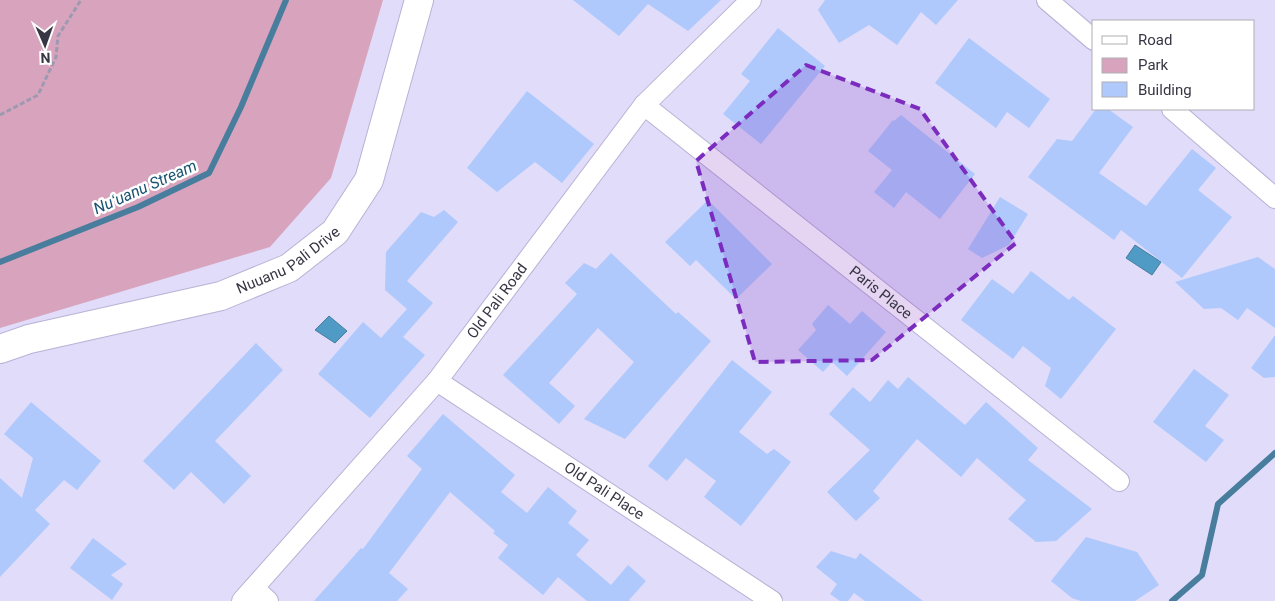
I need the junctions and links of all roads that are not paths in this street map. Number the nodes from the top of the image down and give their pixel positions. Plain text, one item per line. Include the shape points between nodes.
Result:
1 (419, 0) edge
2 (751, 0) edge
3 (1047, 0) edge
4 (1092, 38) edge
5 (644, 105) junction
6 (1173, 110) edge
7 (1275, 198) edge
8 (0, 350) edge
9 (437, 381) junction
10 (1119, 480) dead end
11 (255, 597) edge
12 (772, 601) edge

1 - 8 street, Nuuanu Pali Drive via 368,180 335,232 289,268 221,296 29,339
2 - 5 street, Old Pali Road
3 - 4 street
5 - 9 street, Old Pali Road
5 - 10 street, Paris Place
6 - 7 street
9 - 11 street, Old Pali Road
9 - 12 street, Old Pali Place

